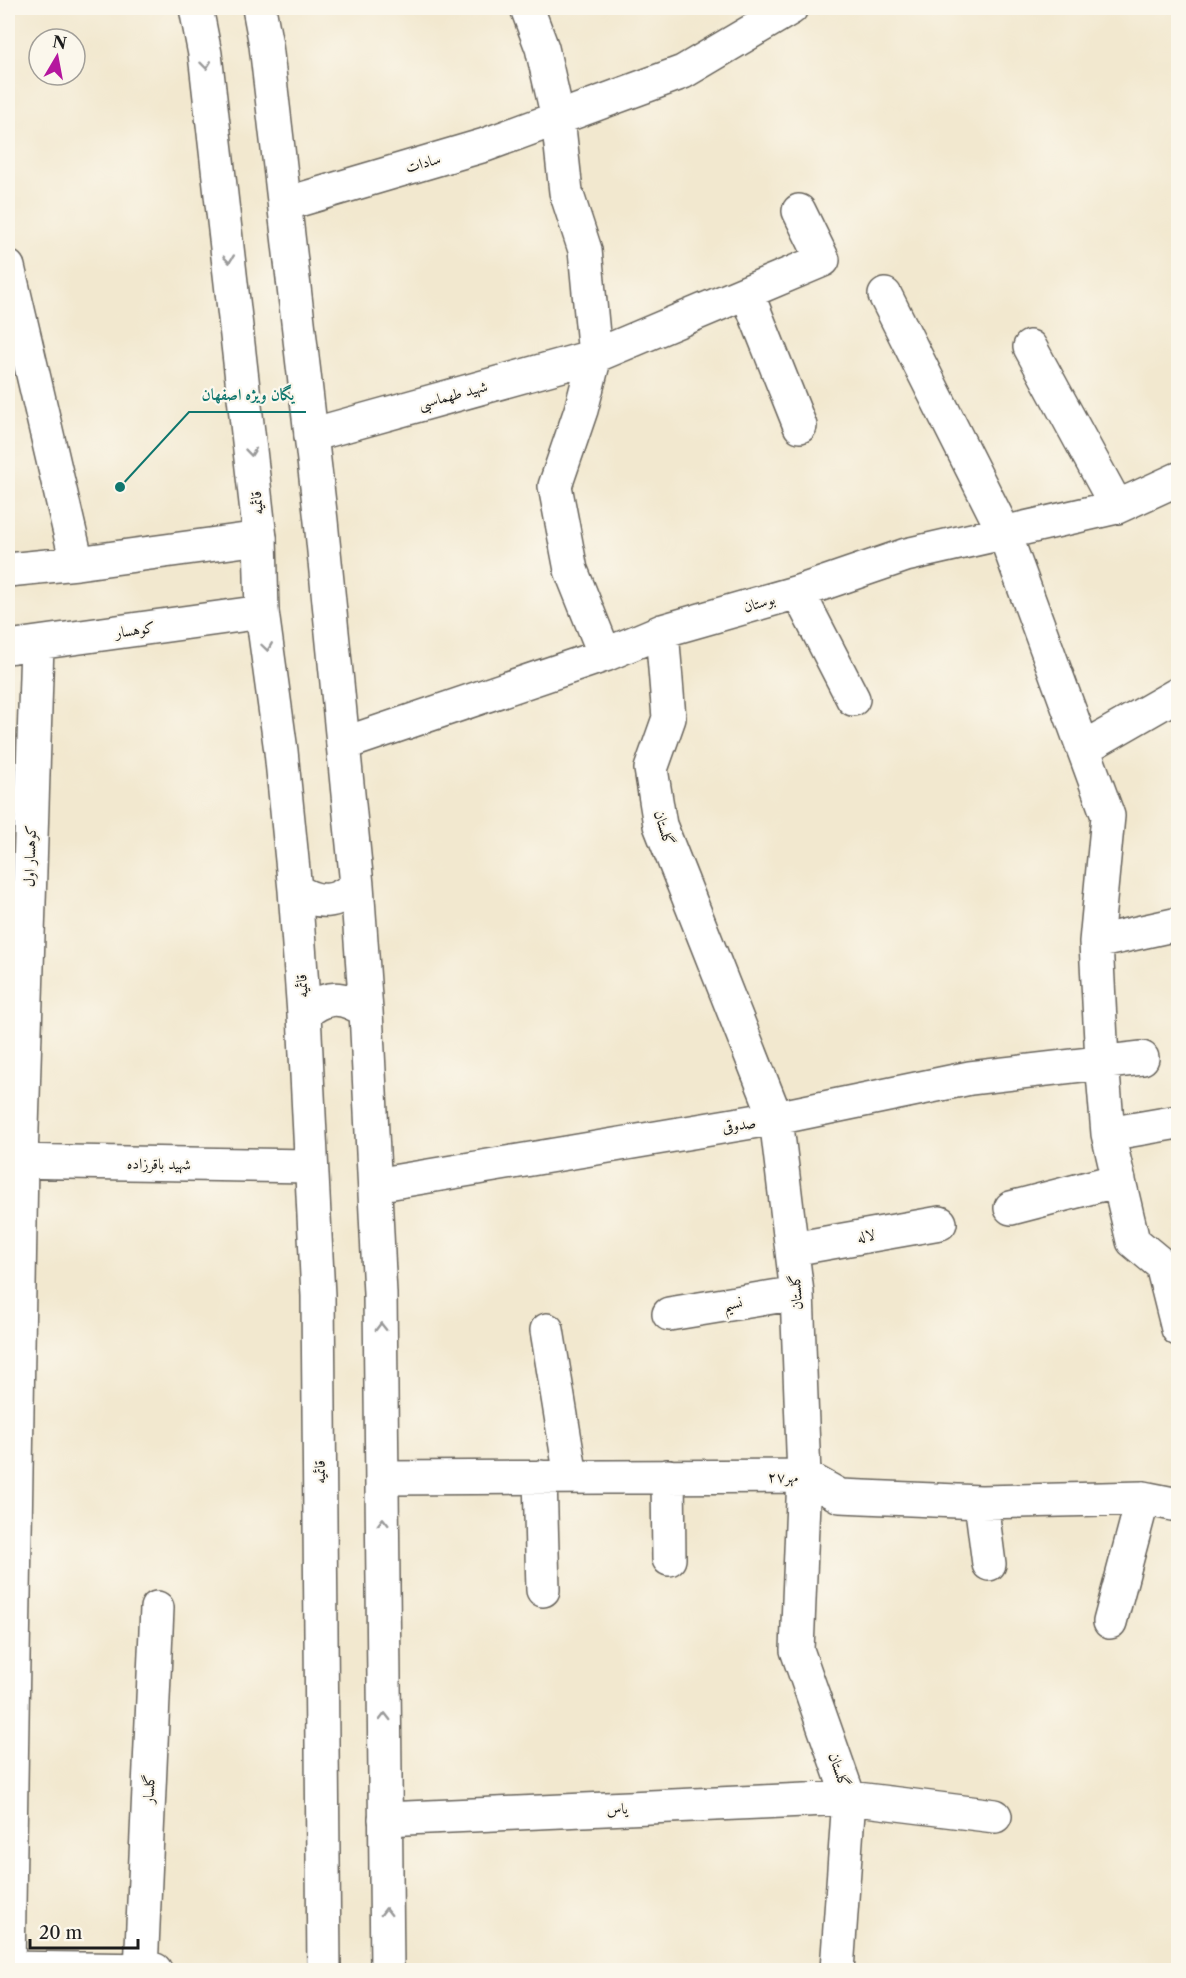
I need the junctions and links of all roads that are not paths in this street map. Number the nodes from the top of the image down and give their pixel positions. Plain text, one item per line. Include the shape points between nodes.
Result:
1 (196, 8) edge
2 (260, 8) edge
3 (527, 8) edge
4 (791, 8) edge
5 (558, 118) junction
6 (285, 204) junction
7 (800, 211) dead end
8 (8, 267) edge
9 (747, 293) junction
10 (885, 295) dead end
11 (1030, 346) dead end
12 (595, 356) junction
13 (800, 426) dead end
14 (311, 435) junction
15 (1179, 479) edge
16 (1117, 507) junction
17 (1004, 532) junction
18 (261, 538) junction
19 (77, 563) junction
20 (8, 570) edge
21 (798, 592) junction
22 (262, 612) junction
23 (662, 631) junction
24 (22, 646) edge
25 (604, 655) junction
26 (1179, 694) edge
27 (853, 699) dead end
28 (344, 744) junction
29 (1084, 748) junction
30 (357, 885) junction
31 (295, 890) junction
32 (1179, 924) edge
33 (1096, 942) junction
34 (366, 1011) junction
35 (304, 1014) junction
36 (1142, 1058) dead end
37 (1102, 1061) junction
38 (776, 1118) junction
39 (1179, 1122) edge
40 (1108, 1134) junction
41 (14, 1161) edge
42 (311, 1166) junction
43 (1119, 1180) junction
44 (375, 1185) junction
45 (1011, 1208) dead end
46 (940, 1223) dead end
47 (792, 1249) junction
48 (797, 1293) junction
49 (669, 1314) dead end
50 (1179, 1329) edge
51 (547, 1330) dead end
52 (668, 1476) junction
53 (804, 1476) junction
54 (555, 1477) junction
55 (382, 1478) junction
56 (1143, 1497) junction
57 (981, 1502) junction
58 (1179, 1505) edge
59 (669, 1559) dead end
60 (989, 1564) dead end
61 (543, 1590) dead end
62 (157, 1608) dead end
63 (1110, 1622) dead end
64 (849, 1798) junction
65 (995, 1816) dead end
66 (385, 1819) junction
67 (8, 1968) edge
68 (141, 1970) edge
69 (155, 1971) edge
70 (324, 1971) edge
71 (387, 1971) edge
72 (837, 1971) edge

1 -> 18 street, قائمیه via 205,54
2 - 6 street
3 - 5 street via 542,48
4 - 5 street, سادات via 684,72
5 - 6 street, سادات via 485,145
5 - 12 street via 566,192 585,250
6 - 14 street
7 - 9 street, شهید طهماسبی via 823,260
8 - 19 street
9 - 12 street, شهید طهماسبی
9 - 13 street
10 - 17 street
11 - 16 street
12 - 14 street, شهید طهماسبی
12 - 25 street via 555,486 571,570
14 - 28 street
15 - 16 street, بوستان
16 - 17 street, بوستان
17 - 21 street, بوستان via 906,555
17 - 29 street
18 - 19 street
18 - 22 street, قائمیه
19 - 20 street
21 - 23 street, بوستان
21 - 27 street
22 - 24 street, کوهسار
22 -> 31 street, قائمیه
23 - 25 street, بوستان
23 - 38 street, گلستان via 669,718 651,769 660,825
24 - 41 street, کوهسار اول
25 - 28 street, بوستان
26 - 29 street
28 - 30 street
29 - 33 street via 1108,816
30 - 31 street via 334,900 307,898
30 - 34 street
31 - 35 street, قائمیه
32 - 33 street
33 - 37 street
34 - 35 street via 341,999 314,1005
34 - 44 street
35 - 42 street, قائمیه
36 - 37 street, صدوقی
37 - 38 street, صدوقی via 970,1078
37 - 40 street
38 - 44 street, صدوقی
38 - 47 street, گلستان
39 - 40 street
40 - 43 street
41 - 42 street, شهید باقرزاده
41 - 67 street, کوهسار اول
42 - 70 street, قائمیه via 318,1296
43 - 45 street
43 - 50 street via 1133,1241 1162,1265
55 -> 44 street
46 - 47 street, لاله
47 - 48 street, گلستان
48 - 49 street, نسیم
48 - 53 street, گلستان
51 - 54 street
52 - 53 street, مهر۲۷
52 - 54 street, مهر۲۷
52 - 59 street
53 - 57 street, مهر۲۷ via 840,1496
53 - 64 street, گلستان via 797,1650
54 - 55 street, مهر۲۷
54 - 61 street
66 -> 55 street
56 - 57 street, مهر۲۷
56 - 58 street, مهر۲۷
56 - 63 street
57 - 60 street
62 - 68 street, گلسار
64 - 65 street, یاس
64 - 66 street, یاس
64 - 72 street, گلستان
71 -> 66 street
67 - 68 street
68 - 69 street

